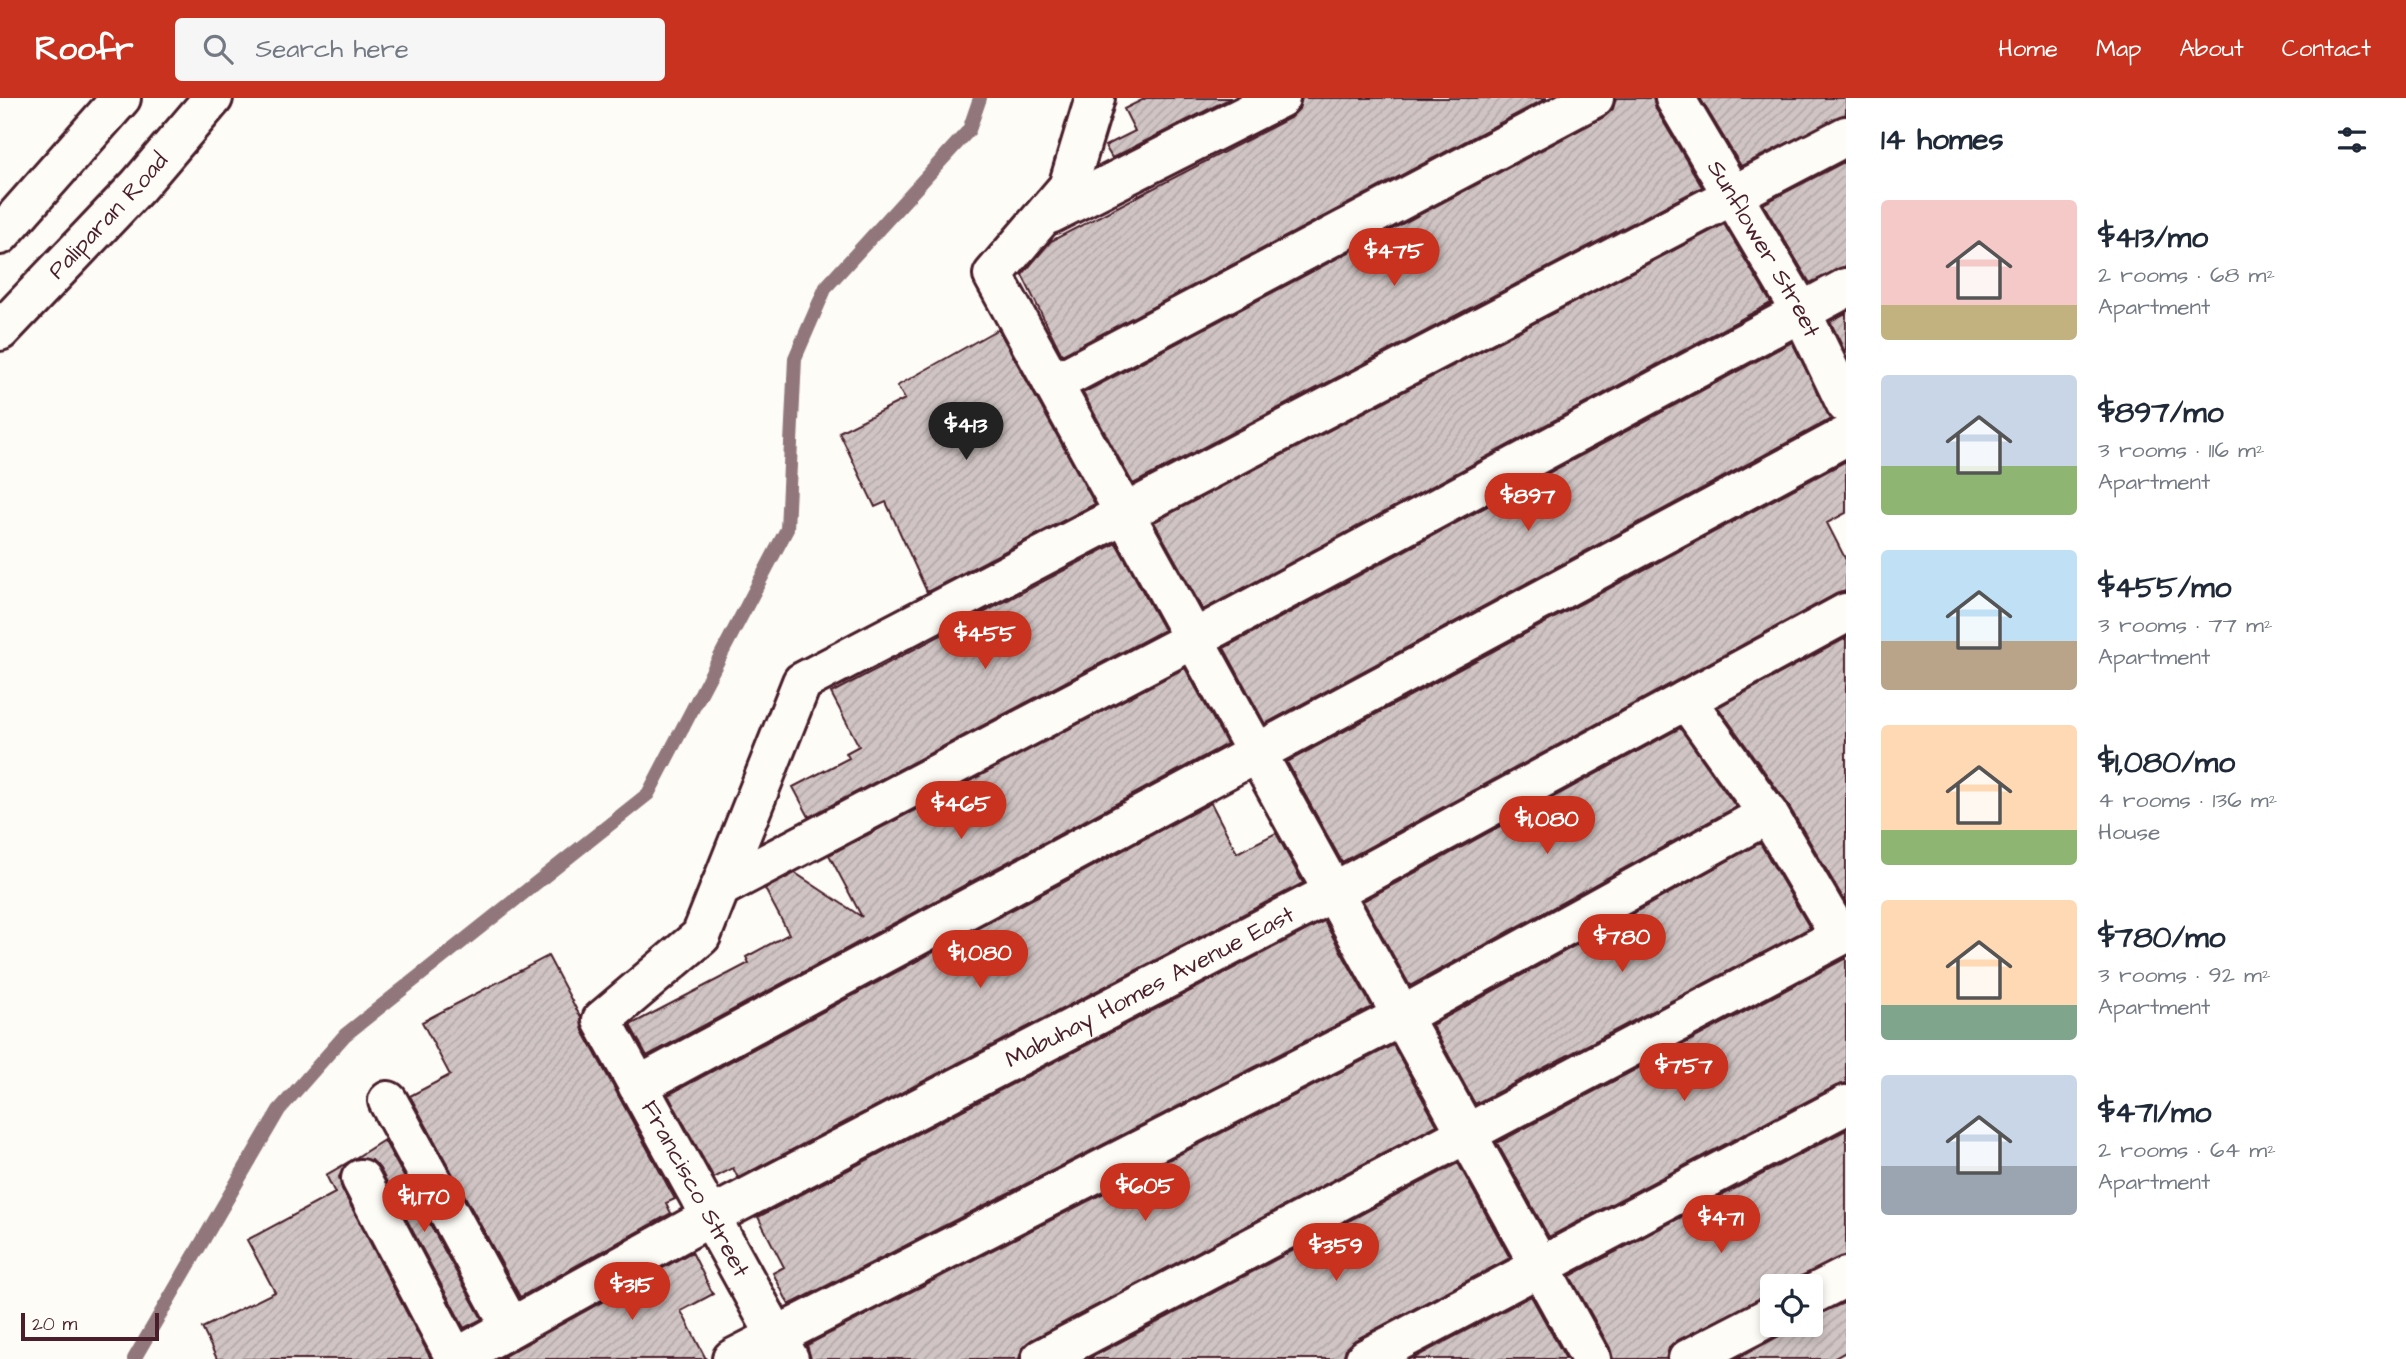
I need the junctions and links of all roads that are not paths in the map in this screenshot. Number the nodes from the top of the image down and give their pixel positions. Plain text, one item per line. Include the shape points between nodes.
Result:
1 (121, 98) edge
2 (213, 98) edge
3 (1095, 98) edge
4 (1280, 98) edge
5 (1594, 98) edge
6 (1675, 98) edge
7 (1846, 136) edge
8 (1734, 194) junction
9 (1042, 218) junction
10 (0, 235) edge
11 (1846, 288) edge
12 (1801, 311) junction
13 (0, 331) edge
14 (1053, 384) junction
15 (1846, 404) edge
16 (1846, 436) edge
17 (1125, 513) junction
18 (1846, 613) edge
19 (1194, 639) junction
20 (1686, 700) junction
21 (1256, 752) junction
22 (1768, 814) junction
23 (720, 888) junction
24 (1333, 892) junction
25 (1843, 935) edge
26 (1402, 1016) junction
27 (638, 1086) junction
28 (388, 1101) dead end
29 (1846, 1105) edge
30 (1467, 1134) junction
31 (361, 1179) dead end
32 (710, 1217) junction
33 (1540, 1266) junction
34 (1846, 1276) edge
35 (1823, 1288) edge
36 (1760, 1322) edge
37 (511, 1327) junction
38 (782, 1347) edge
39 (455, 1359) edge
40 (732, 1359) edge
41 (1041, 1359) edge
42 (1365, 1359) edge
43 (1591, 1359) edge
44 (1688, 1359) edge

1 - 10 street
2 - 13 street, Paliparan Road via 129,196
3 - 9 street via 1068,187
4 - 9 street
5 - 14 street
6 - 8 street, Sunflower Street
7 - 8 street
8 - 12 street, Sunflower Street
8 - 17 street
9 - 14 street via 993,275
11 - 12 street
12 - 15 street, Sunflower Street
12 - 19 street
14 - 17 street
16 - 21 street
17 - 19 street
17 - 23 street via 802,682
18 - 20 street, Mabuhay Homes Avenue East
19 - 21 street
19 - 23 street
20 - 22 street
20 - 24 street, Mabuhay Homes Avenue East
21 - 24 street
21 - 27 street
22 - 25 street
22 - 26 street
23 - 27 street, Francisco Street via 701,936 602,1020
24 - 26 street
24 - 32 street, Mabuhay Homes Avenue East
25 - 30 street
26 - 30 street
26 - 38 street
27 - 32 street, Francisco Street
28 - 37 street
29 - 33 street
30 - 33 street
30 - 41 street
31 - 39 street
32 - 37 street, Mabuhay Homes Avenue East
32 - 38 street, Francisco Street
33 - 42 street
33 - 43 street
34 - 35 street
36 - 44 street
37 - 39 street, Mabuhay Homes Avenue East
38 - 40 street

